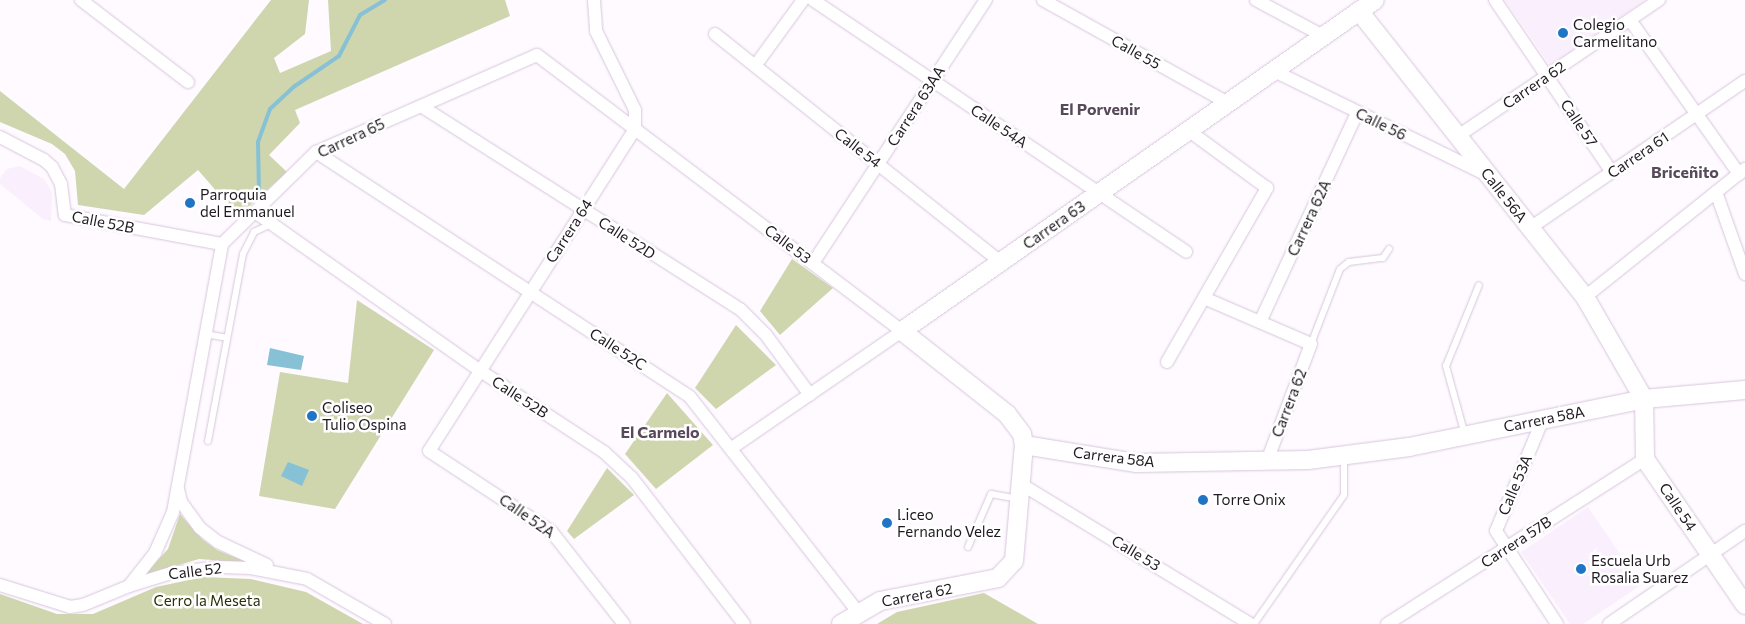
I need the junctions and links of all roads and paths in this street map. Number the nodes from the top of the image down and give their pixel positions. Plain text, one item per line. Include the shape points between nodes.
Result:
1 (81, 0) edge
2 (594, 0) edge
3 (803, 0) edge
4 (813, 0) edge
5 (986, 0) edge
6 (1044, 0) edge
7 (1256, 0) edge
8 (1375, 0) edge
9 (1495, 0) edge
10 (1660, 0) edge
11 (1355, 6) edge
12 (1630, 20) junction
13 (715, 34) dead end
14 (1323, 36) junction
15 (537, 55) joint
16 (755, 66) junction
17 (1274, 71) junction
18 (1547, 76) junction
19 (932, 81) junction
20 (1745, 81) edge
21 (188, 82) dead end
22 (1228, 103) junction
23 (421, 106) junction
24 (1357, 112) junction
25 (1697, 114) junction
26 (635, 129) junction
27 (1188, 131) junction
28 (1458, 136) junction
29 (0, 137) edge
30 (316, 152) junction
31 (878, 164) junction
32 (1612, 172) junction
33 (1742, 172) edge
34 (1489, 176) junction
35 (1716, 192) junction
36 (1099, 194) junction
37 (583, 210) junction
38 (255, 212) junction
39 (272, 224) junction
40 (1530, 228) junction
41 (222, 244) junction
42 (1389, 249) dead end
43 (1186, 252) dead end
44 (1001, 262) junction
45 (813, 263) junction
46 (1745, 274) edge
47 (1479, 286) dead end
48 (530, 291) junction
49 (1585, 297) junction
50 (1204, 298) junction
51 (1260, 322) junction
52 (902, 331) junction
53 (205, 334) junction
54 (228, 338) junction
55 (1311, 344) junction
56 (1168, 362) dead end
57 (479, 370) junction
58 (1745, 390) edge
59 (810, 395) junction
60 (1644, 399) junction
61 (1543, 419) junction
62 (1465, 435) junction
63 (208, 441) dead end
64 (1024, 445) junction
65 (732, 448) junction
66 (429, 451) joint
67 (1344, 457) junction
68 (1645, 459) junction
69 (1267, 461) junction
70 (177, 484) junction
71 (1020, 492) junction
72 (1745, 531) edge
73 (968, 547) dead end
74 (1506, 548) junction
75 (1710, 555) junction
76 (293, 574) junction
77 (0, 586) edge
78 (129, 586) junction
79 (1745, 605) edge
80 (858, 612) junction
81 (385, 624) edge
82 (624, 624) edge
83 (744, 624) edge
84 (841, 624) edge
85 (1250, 624) edge
86 (1254, 624) edge
87 (1387, 624) edge
88 (1557, 624) edge
89 (1609, 624) edge

1 - 21 street
2 - 26 street via 596,31 635,110
3 - 16 street
4 - 19 street, Calle 54A
5 - 19 street, Carrera 63AA
6 - 22 street, Calle 55
7 - 14 street
8 - 11 street, Carrera 63
9 - 18 street, Calle 57
10 - 12 street, Carrera 62
11 - 14 street, Carrera 63
11 - 28 street, Calle 56A
12 - 18 street, Carrera 62
12 - 25 street
13 - 16 street, Calle 54
14 - 17 street, Carrera 63
15 - 23 street, Carrera 65
15 - 26 street, Calle 53
16 - 31 street, Calle 54
17 - 22 street, Carrera 63
17 - 24 street, Calle 56
18 - 28 street, Carrera 62
18 - 32 street, Calle 57
19 - 31 street, Carrera 63AA
19 - 36 street, Calle 54A
20 - 25 street, Carrera 61
22 - 27 street, Carrera 63
23 - 30 street, Carrera 65
23 - 37 street, Calle 52D
24 - 34 street, Calle 56
24 - 51 street, Carrera 62A
25 - 32 street, Carrera 61
25 - 33 street
26 - 37 street, Carrera 64
26 - 45 street, Calle 53
27 - 36 street, Carrera 63
27 - 50 street via 1267,188
28 - 34 street, Calle 56A
29 - 41 street, Calle 52B via 44,160 52,168 64,195 65,215
30 - 38 street, Carrera 65
30 - 48 street, Calle 52C
31 - 44 street, Calle 54
31 - 45 street, Carrera 63AA
32 - 40 street, Carrera 61
33 - 35 street
34 - 40 street, Calle 56A
35 - 46 street
35 - 49 street
36 - 43 street, Calle 54A
36 - 44 street, Carrera 63
37 - 48 street, Carrera 64
37 - 59 street, Calle 52D via 741,310 766,335
38 - 39 street, Calle 52B
38 - 41 street, Carrera 65
39 - 54 lane via 262,227 248,240
39 - 57 street, Calle 52B
40 - 49 street, Calle 56A
41 - 53 street
42 - 55 lane via 1383,258 1349,262 1340,269
44 - 52 street, Carrera 63
45 - 52 street, Calle 53
47 - 62 lane via 1446,366
48 - 57 street, Carrera 64
48 - 65 street, Calle 52C via 683,392 699,406
49 - 60 street, Calle 56A
50 - 51 street
50 - 56 street
51 - 55 street
52 - 59 street, Carrera 63
52 - 64 street, Calle 53 via 1007,414 1015,422
53 - 54 lane
53 - 70 street
54 - 63 lane
55 - 69 street, Carrera 62
57 - 66 street, Carrera 64
57 - 83 street, Calle 52B via 604,452 621,467
58 - 60 street, Carrera 58A
59 - 65 street, Carrera 63
60 - 61 street, Carrera 58A
60 - 68 street
61 - 62 street, Carrera 58A
61 - 74 street, Calle 53A via 1496,531
62 - 67 street, Carrera 58A
64 - 69 street, Carrera 58A via 1137,463
64 - 71 street
65 - 80 street, Calle 52C
66 - 82 street, Calle 52A via 551,531
67 - 69 street, Carrera 58A
67 - 86 lane via 1344,495
68 - 74 street, Carrera 57B
68 - 75 street, Calle 54
70 - 76 street via 188,514 218,542
70 - 78 street via 163,539
71 - 73 lane via 991,494
71 - 80 street, Carrera 62 via 1014,561 998,578 880,602
71 - 85 street, Calle 53
72 - 75 street
74 - 87 street, Carrera 57B
74 - 88 street, Calle 53A
75 - 79 street, Calle 54
75 - 89 street
76 - 78 street, Calle 52 via 220,567 171,573
76 - 81 street, Calle 52
77 - 78 street, Calle 52 via 70,607
80 - 84 street, Carrera 62

